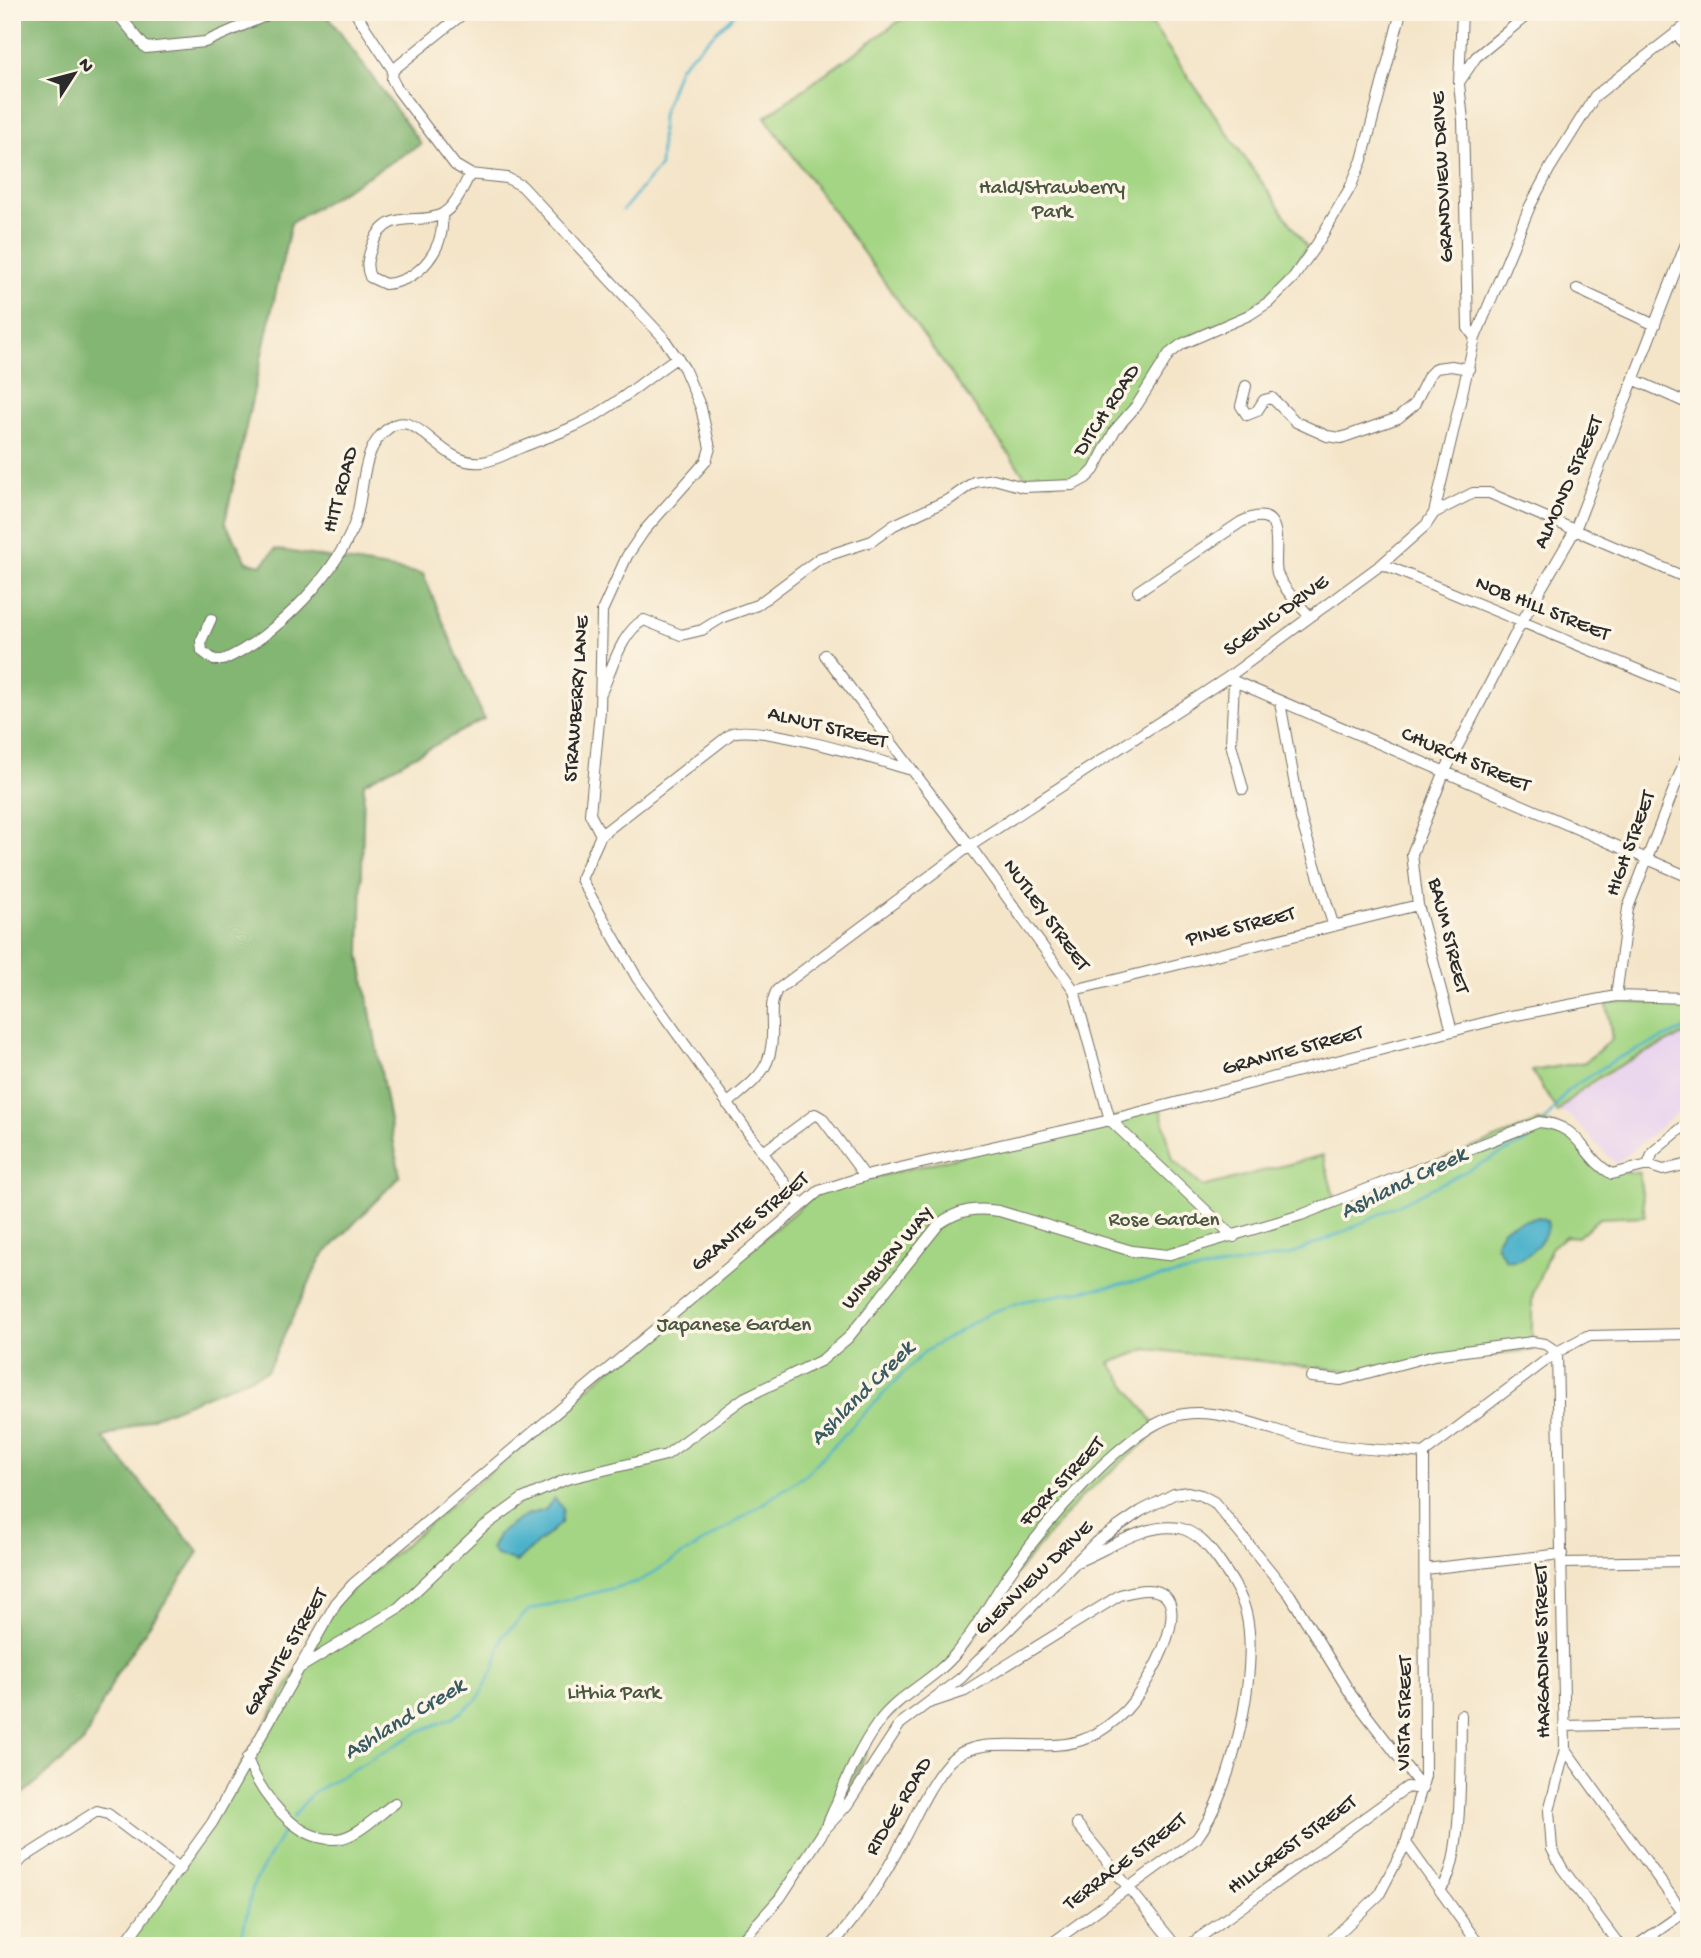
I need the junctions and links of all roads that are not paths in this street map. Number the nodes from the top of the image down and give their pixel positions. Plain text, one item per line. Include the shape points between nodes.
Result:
1 (116, 12) edge
2 (274, 12) edge
3 (355, 12) edge
4 (465, 12) edge
5 (1401, 12) edge
6 (1462, 12) edge
7 (1531, 12) edge
8 (1689, 23) edge
9 (1676, 33) junction
10 (1689, 51) edge
11 (393, 70) junction
12 (1459, 84) junction
13 (470, 174) junction
14 (442, 215) junction
15 (1689, 236) edge
16 (1577, 289) dead end
17 (1655, 325) junction
18 (1475, 338) junction
19 (678, 357) junction
20 (1469, 369) junction
21 (1635, 380) junction
22 (1246, 386) dead end
23 (1689, 404) edge
24 (1434, 513) junction
25 (1575, 530) junction
26 (1381, 564) junction
27 (1689, 579) edge
28 (1138, 591) dead end
29 (1310, 617) junction
30 (211, 619) dead end
31 (1521, 623) junction
32 (825, 655) dead end
33 (1230, 680) junction
34 (1689, 691) edge
35 (601, 692) junction
36 (1280, 702) junction
37 (1689, 750) edge
38 (912, 769) junction
39 (1444, 773) junction
40 (1243, 789) dead end
41 (601, 835) junction
42 (970, 846) junction
43 (1646, 858) junction
44 (1689, 877) edge
45 (1418, 905) junction
46 (1333, 924) junction
47 (1074, 990) junction
48 (1616, 996) junction
49 (1689, 998) edge
50 (1452, 1031) junction
51 (727, 1104) junction
52 (1110, 1121) junction
53 (1689, 1122) edge
54 (762, 1153) junction
55 (1689, 1164) edge
56 (1648, 1165) junction
57 (865, 1176) junction
58 (800, 1204) junction
59 (1234, 1237) junction
60 (1689, 1334) edge
61 (1557, 1352) junction
62 (1311, 1377) dead end
63 (1424, 1453) junction
64 (1562, 1558) junction
65 (1689, 1561) edge
66 (1073, 1563) junction
67 (1425, 1569) junction
68 (298, 1670) junction
69 (923, 1704) junction
70 (1461, 1715) dead end
71 (1689, 1723) edge
72 (1564, 1726) junction
73 (1565, 1749) junction
74 (247, 1758) junction
75 (1423, 1789) junction
76 (395, 1803) dead end
77 (1077, 1824) dead end
78 (825, 1829) junction
79 (1406, 1843) junction
80 (181, 1869) junction
81 (12, 1870) edge
82 (1128, 1887) junction
83 (1440, 1889) junction
84 (1685, 1910) edge
85 (122, 1946) edge
86 (737, 1946) edge
87 (831, 1946) edge
88 (1048, 1946) edge
89 (1176, 1946) edge
90 (1188, 1946) edge
91 (1325, 1946) edge
92 (1480, 1946) edge
93 (1620, 1946) edge
94 (1636, 1946) edge

1 - 2 street via 146,48 205,42
3 - 11 street
4 - 11 street
5 - 35 street, DITCH ROAD via 1362,160 1317,244 1269,302 1169,354 1086,478 1073,485 1023,487 994,479 974,482 872,541 820,558 757,605 702,630 681,635 644,620 625,639
6 - 12 street, GRANDVIEW DRIVE
7 - 12 street via 1476,57
8 - 9 street, SCENIC DRIVE
9 - 10 street
9 - 18 street, SCENIC DRIVE via 1612,81 1581,114 1530,206
11 - 13 street via 398,90 455,165
12 - 18 street, GRANDVIEW DRIVE via 1468,328
13 - 14 street
13 - 19 street, STRAWBERRY LANE via 507,178 534,196
14 - 14 street via 393,222 383,229 368,260 370,277 384,284 412,276 440,243
15 - 17 street, ALMOND STREET
16 - 17 street
17 - 21 street, ALMOND STREET
18 - 20 street, SCENIC DRIVE
19 - 30 street, HITT ROAD via 584,422 486,462 454,458 416,426 390,427 371,449 352,532 329,571 280,621 223,660 214,660 202,651 201,641
19 - 35 street, STRAWBERRY LANE via 701,408 709,454 644,531 606,600 600,624
20 - 22 street via 1436,368 1414,405 1398,418 1341,438 1296,422 1272,398 1247,415 1241,406
20 - 24 street, SCENIC DRIVE
21 - 23 street
21 - 25 street, ALMOND STREET
24 - 25 street via 1473,493 1489,493
24 - 26 street, SCENIC DRIVE
25 - 27 street
25 - 31 street, ALMOND STREET
26 - 29 street, SCENIC DRIVE
26 - 31 street, NOB HILL STREET
28 - 29 street via 1241,522 1261,519 1278,535 1279,576
29 - 33 street, SCENIC DRIVE
31 - 34 street, NOB HILL STREET
31 - 39 street, ALMOND STREET
32 - 38 street, NUTLEY STREET
33 - 36 street, CHURCH STREET
33 - 40 street via 1231,744
33 - 42 street, SCENIC DRIVE
35 - 41 street, STRAWBERRY LANE via 590,814
36 - 39 street, CHURCH STREET
36 - 46 street via 1301,818
37 - 43 street, HIGH STREET
38 - 41 street, ALNUT STREET via 741,730 721,740
38 - 42 street, NUTLEY STREET
39 - 43 street, CHURCH STREET
39 - 45 street, BAUM STREET via 1412,854
41 - 51 street via 584,865 584,887 636,978
42 - 47 street, NUTLEY STREET
42 - 51 street, SCENIC DRIVE via 777,990 767,1066
43 - 44 street, CHURCH STREET
43 - 48 street, HIGH STREET via 1628,908
45 - 46 street, PINE STREET
45 - 50 street, BAUM STREET
46 - 47 street, PINE STREET
47 - 52 street, NUTLEY STREET
48 - 49 street, GRANITE STREET
48 - 50 street, GRANITE STREET
50 - 52 street, GRANITE STREET
51 - 54 street
52 - 57 street, GRANITE STREET
52 - 59 street
53 - 56 street via 1653,1152
54 - 57 street via 815,1114
54 - 58 street
55 - 56 street, WINBURN WAY via 1663,1170
56 - 59 street, WINBURN WAY via 1612,1174 1573,1133 1534,1123
57 - 58 street, GRANITE STREET via 818,1191
58 - 68 street, GRANITE STREET via 353,1584 336,1603
59 - 68 street, WINBURN WAY via 1158,1255 999,1211 956,1213 939,1224 848,1338 822,1360 744,1398 666,1455 567,1479 522,1499 482,1528 398,1608
60 - 61 street via 1587,1336
61 - 62 street via 1532,1342 1434,1355 1341,1380
61 - 63 street
61 - 64 street, HARGADINE STREET
63 - 67 street, VISTA STREET
63 - 78 street, FORK STREET via 1326,1444 1202,1413 1181,1414 1157,1424 1109,1457 1024,1555 957,1653 883,1717 861,1750
64 - 65 street
64 - 67 street
64 - 72 street, HARGADINE STREET
66 - 69 street, GLENVIEW DRIVE via 976,1663
66 - 75 street, GLENVIEW DRIVE via 1158,1501 1188,1492 1214,1502 1290,1595 1352,1696
66 - 82 street, TERRACE STREET via 1157,1528 1179,1528 1214,1553 1238,1590 1247,1615 1250,1656 1245,1698 1214,1812 1197,1838
67 - 75 street, VISTA STREET via 1427,1736
68 - 74 street, GRANITE STREET
69 - 78 street, GLENVIEW DRIVE via 892,1733 847,1805
69 - 87 street, RIDGE ROAD via 965,1691 1120,1595 1157,1591 1168,1596 1172,1606 1167,1638 1153,1670 1125,1710 1101,1731 1079,1742 985,1745 949,1762 886,1870
70 - 83 street via 1454,1864
71 - 72 street
72 - 73 street, HARGADINE STREET
73 - 84 street, HARGADINE STREET
73 - 93 street via 1549,1811 1552,1849
74 - 76 street via 255,1776 289,1819 318,1836 336,1840
74 - 80 street, GRANITE STREET
75 - 79 street, VISTA STREET
75 - 90 street, HILLCREST STREET via 1407,1787
77 - 82 street
78 - 86 street, GLENVIEW DRIVE via 780,1898
79 - 83 street
79 - 91 street, VISTA STREET via 1379,1895
80 - 81 street via 115,1819 97,1811 23,1858
80 - 85 street, GRANITE STREET
82 - 88 street, TERRACE STREET
82 - 89 street
83 - 92 street
84 - 94 street

